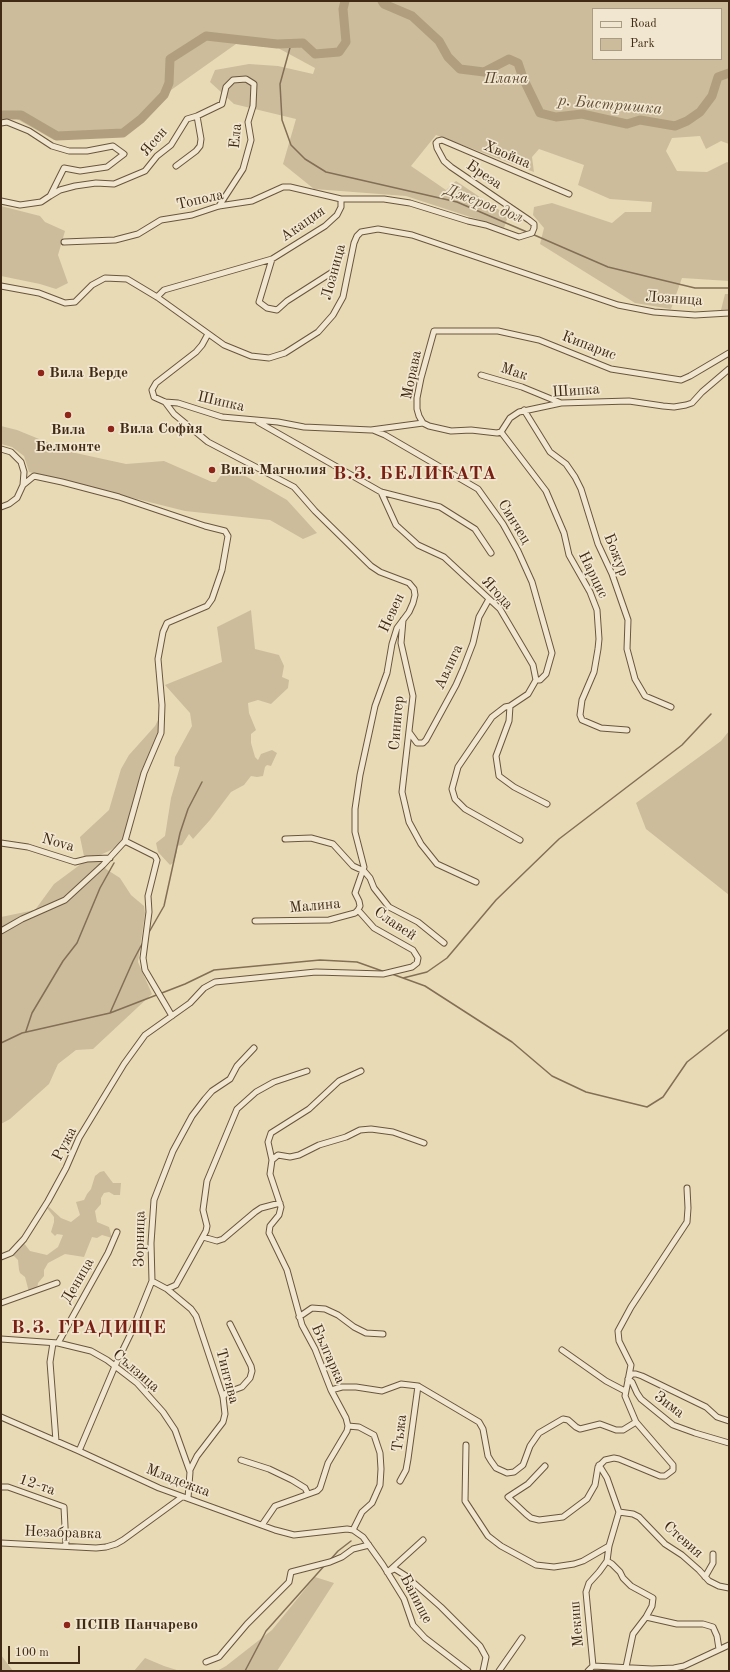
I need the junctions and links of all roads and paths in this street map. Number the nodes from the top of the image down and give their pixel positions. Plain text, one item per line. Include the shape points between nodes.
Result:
1 (254, 84) joint
2 (196, 116) junction
3 (1, 123) edge
4 (436, 142) joint
5 (176, 166) dead end
6 (569, 194) dead end
7 (50, 196) junction
8 (341, 199) junction
9 (1, 201) edge
10 (219, 206) junction
11 (502, 230) joint
12 (64, 242) dead end
13 (272, 259) junction
14 (334, 271) dead end
15 (1, 286) edge
16 (157, 297) junction
17 (729, 313) edge
18 (434, 331) joint
19 (208, 334) junction
20 (729, 353) edge
21 (729, 369) edge
22 (481, 374) dead end
23 (165, 402) junction
24 (561, 402) junction
25 (524, 410) junction
26 (257, 422) junction
27 (423, 423) junction
28 (371, 430) junction
29 (501, 432) junction
30 (1, 448) edge
31 (23, 485) junction
32 (381, 492) junction
33 (1, 507) edge
34 (491, 553) dead end
35 (489, 599) junction
36 (403, 620) junction
37 (536, 680) junction
38 (510, 706) junction
39 (671, 707) dead end
40 (627, 730) dead end
41 (409, 732) junction
42 (547, 804) dead end
43 (285, 839) dead end
44 (520, 840) dead end
45 (124, 841) junction
46 (1, 843) edge
47 (110, 858) junction
48 (364, 872) junction
49 (476, 882) dead end
50 (358, 910) junction
51 (255, 921) dead end
52 (1, 931) edge
53 (444, 943) dead end
54 (418, 958) joint
55 (172, 1016) junction
56 (254, 1048) dead end
57 (306, 1071) dead end
58 (361, 1071) dead end
59 (424, 1143) dead end
60 (272, 1160) junction
61 (687, 1188) dead end
62 (280, 1203) junction
63 (117, 1232) dead end
64 (203, 1237) junction
65 (1, 1258) edge
66 (152, 1281) junction
67 (56, 1283) dead end
68 (167, 1289) junction
69 (1, 1303) edge
70 (299, 1317) junction
71 (230, 1324) dead end
72 (383, 1334) dead end
73 (1, 1339) edge
74 (55, 1343) junction
75 (562, 1350) dead end
76 (115, 1366) junction
77 (628, 1379) junction
78 (418, 1386) junction
79 (331, 1390) junction
80 (625, 1391) junction
81 (223, 1397) junction
82 (1, 1417) edge
83 (729, 1421) edge
84 (636, 1422) junction
85 (348, 1426) junction
86 (56, 1441) junction
87 (729, 1443) edge
88 (466, 1445) dead end
89 (79, 1451) junction
90 (241, 1460) dead end
91 (599, 1465) junction
92 (545, 1466) dead end
93 (190, 1472) junction
94 (400, 1481) dead end
95 (1, 1487) edge
96 (308, 1494) junction
97 (182, 1498) junction
98 (188, 1498) junction
99 (619, 1512) junction
100 (262, 1524) junction
101 (353, 1530) junction
102 (423, 1540) dead end
103 (1, 1543) edge
104 (369, 1545) junction
105 (66, 1546) junction
106 (609, 1546) junction
107 (712, 1554) dead end
108 (607, 1561) junction
109 (388, 1572) junction
110 (704, 1577) junction
111 (729, 1588) edge
112 (646, 1617) junction
113 (522, 1638) dead end
114 (729, 1645) edge
115 (720, 1649) junction
116 (206, 1662) dead end
117 (593, 1666) junction
118 (626, 1667) junction
119 (468, 1671) edge
120 (483, 1671) edge
121 (499, 1671) edge
122 (588, 1671) edge

1 - 2 street, Ясен via 246,79 233,80 226,87 222,104
1 - 10 street, Ела via 253,106 248,122 251,140 243,169
2 - 5 street via 200,146
2 - 7 street, Ясен via 187,119 171,145 157,156 145,171 114,184 75,186
3 - 7 street via 7,122 29,131 52,146 69,151 87,151 113,146 124,154 107,167 80,171 64,168
4 - 6 street, Хвойна via 442,140
4 - 11 street, Бреза via 441,157 451,167 534,224 532,232 519,237
7 - 9 street, Ясен via 41,202 31,204 20,205
8 - 10 street, Топола via 283,187 252,201
8 - 11 street, Акация via 384,199 410,203
8 - 13 street, Акация via 337,215 325,226
10 - 12 street, Топола via 192,215 161,220 138,234 115,240
13 - 14 street via 259,302 267,308 277,310
13 - 16 street, Акация via 164,290
15 - 16 street, Лозница via 39,294 64,303 75,302 105,278 127,279
16 - 19 street, Лозница
17 - 19 street, Лозница via 695,315 654,312 618,305 412,235 378,229 361,232 357,236 343,297 333,315 318,332 285,353 269,358 251,356 224,345
18 - 20 street, Кипарис via 498,331 539,340 611,369 681,380
18 - 27 street, Морава via 417,398 418,412
19 - 23 street via 196,352 154,386 153,395
21 - 24 street, Шипка via 692,403 686,405 669,406 629,401
22 - 24 street, Мак
23 - 26 street, Шипка via 175,402 222,418
23 - 36 street, Невен via 174,414 208,442 294,487 371,566 413,586 415,594
24 - 25 street, Шипка
25 - 29 street, Шипка via 514,414
25 - 39 street, Божур via 550,452 566,464 581,490 598,544 612,574 628,620 627,649 635,679 645,696
26 - 28 street, Шипка via 278,422 311,428
26 - 32 street
27 - 28 street
27 - 29 street via 451,431
28 - 37 street, Синчец via 385,435 478,490 503,524 532,582 552,653 546,674 540,680
29 - 40 street, Нарцис via 546,491 564,533 569,555 597,610 598,649 594,672 582,700 582,720 601,728
30 - 31 street via 11,452 21,462 24,472
31 - 33 street via 17,498
31 - 45 street via 34,476 62,482 119,497 225,531 228,536 222,570 212,599 207,606 167,623 162,632 158,659 162,706 161,733 144,773
32 - 34 street via 440,507 475,529
32 - 35 street, Ягода via 396,525 418,545 444,557
35 - 37 street, Ягода via 500,609 533,665
35 - 41 street, Авлига via 479,617 471,651 456,685 423,743 417,743
36 - 41 street, Синигер via 401,643 413,696
36 - 48 street, Невен via 397,628 392,644 387,673 375,706 360,775 355,809 355,832
37 - 38 street via 528,694
38 - 42 street via 509,721 496,756 499,776
38 - 44 street via 498,712 484,728 458,768 452,789 455,799 465,809
41 - 49 street, Синигер via 402,792 409,822 421,844 437,864
43 - 48 street via 311,838 332,844 352,866
45 - 47 street
45 - 55 street via 155,856 157,860 148,896 149,912 143,958 145,970
46 - 47 street, Nova via 28,847 75,862
47 - 52 street via 65,900
48 - 50 street, Малина via 355,893 360,906
48 - 53 street, Невен via 389,906 418,922
50 - 51 street, Малина via 350,915 329,920
50 - 54 street, Славей via 374,928 413,950
54 - 55 street, Ружа via 412,967 382,974 316,972 215,982 204,988 190,1004
55 - 65 street, Ружа via 145,1035 124,1064 79,1138 66,1168 24,1239 12,1253
56 - 66 street, Зорница via 237,1066 230,1079 205,1099 192,1116 173,1151 154,1200
57 - 64 street via 274,1082 256,1092 237,1109 207,1181 203,1210 207,1226
58 - 60 street via 339,1081 309,1109 271,1133 268,1142
59 - 60 street via 393,1132 360,1130 299,1155 278,1155
60 - 62 street via 270,1174
61 - 77 street via 687,1222 618,1331 619,1341 631,1365
62 - 64 street via 256,1212 223,1239 217,1241
62 - 70 street, Българка via 280,1212 270,1226 269,1234 292,1283
63 - 74 street, Деница via 108,1253
64 - 68 street via 176,1285
66 - 68 street, Тинтява
66 - 76 street, Зорница
67 - 69 street
68 - 81 street, Тинтява via 196,1316
70 - 72 street via 312,1308 325,1309 366,1333
70 - 79 street, Българка
71 - 81 street via 252,1371 250,1378 242,1387 226,1393
73 - 74 street, Сълзица
74 - 76 street, Сълзица via 91,1351
74 - 86 street, Деница via 50,1362
75 - 80 street
76 - 89 street, Зорница
76 - 93 street, Сълзица via 137,1383 167,1418 175,1430
77 - 80 street
77 - 83 street via 632,1374 642,1376
77 - 87 street, Зима via 641,1398 673,1425
78 - 79 street via 401,1384 382,1391 356,1387
78 - 84 street via 479,1422 483,1427 488,1456 496,1468 507,1473 514,1472 523,1465 530,1446 539,1433 563,1419 567,1419 580,1429 600,1424 622,1430
78 - 94 street, Тъжа via 406,1470
79 - 85 street, Българка
80 - 84 street
81 - 93 street, Тинтява via 223,1422 194,1459
82 - 86 street, Младежка
84 - 91 street via 673,1465 673,1470 665,1476 614,1458
85 - 96 street via 328,1463 320,1488
85 - 101 street via 374,1435 380,1453 381,1469 380,1485 372,1503 362,1512
86 - 89 street, Младежка
88 - 106 street via 465,1502 488,1536 501,1546 536,1564 554,1567 583,1561
89 - 97 street, Младежка
90 - 96 street via 292,1480 305,1488
91 - 92 street via 596,1470 596,1485 587,1499 563,1517 535,1520 508,1497 528,1484
91 - 99 street via 607,1478
93 - 98 street, Сълзица
95 - 105 street, 12-та via 8,1487 64,1507
96 - 100 street via 275,1506
97 - 98 street, Младежка
97 - 105 street, Незабравка via 116,1544 96,1548
98 - 100 street, Младежка
99 - 106 street
99 - 110 street, Стевия via 639,1517 665,1544 700,1570
100 - 101 street, Младежка via 294,1535
101 - 104 street, Банище
102 - 109 street
103 - 105 street, Незабравка
104 - 109 street, Банище
104 - 116 street via 353,1549 330,1562 291,1572 289,1582 247,1624 219,1657
106 - 108 street
107 - 110 street via 713,1563
108 - 112 street via 631,1586 653,1598
108 - 117 street, Мекиш via 589,1583 586,1592
109 - 119 street, Банище via 404,1599 413,1625 425,1638
109 - 120 street via 395,1569 406,1576 441,1606 480,1646 486,1657
110 - 111 street, Стевия via 714,1584
112 - 115 street via 677,1624 702,1624 713,1627
112 - 118 street via 632,1634
113 - 121 street
114 - 115 street
115 - 118 street via 674,1668
117 - 118 street
117 - 122 street, Мекиш

